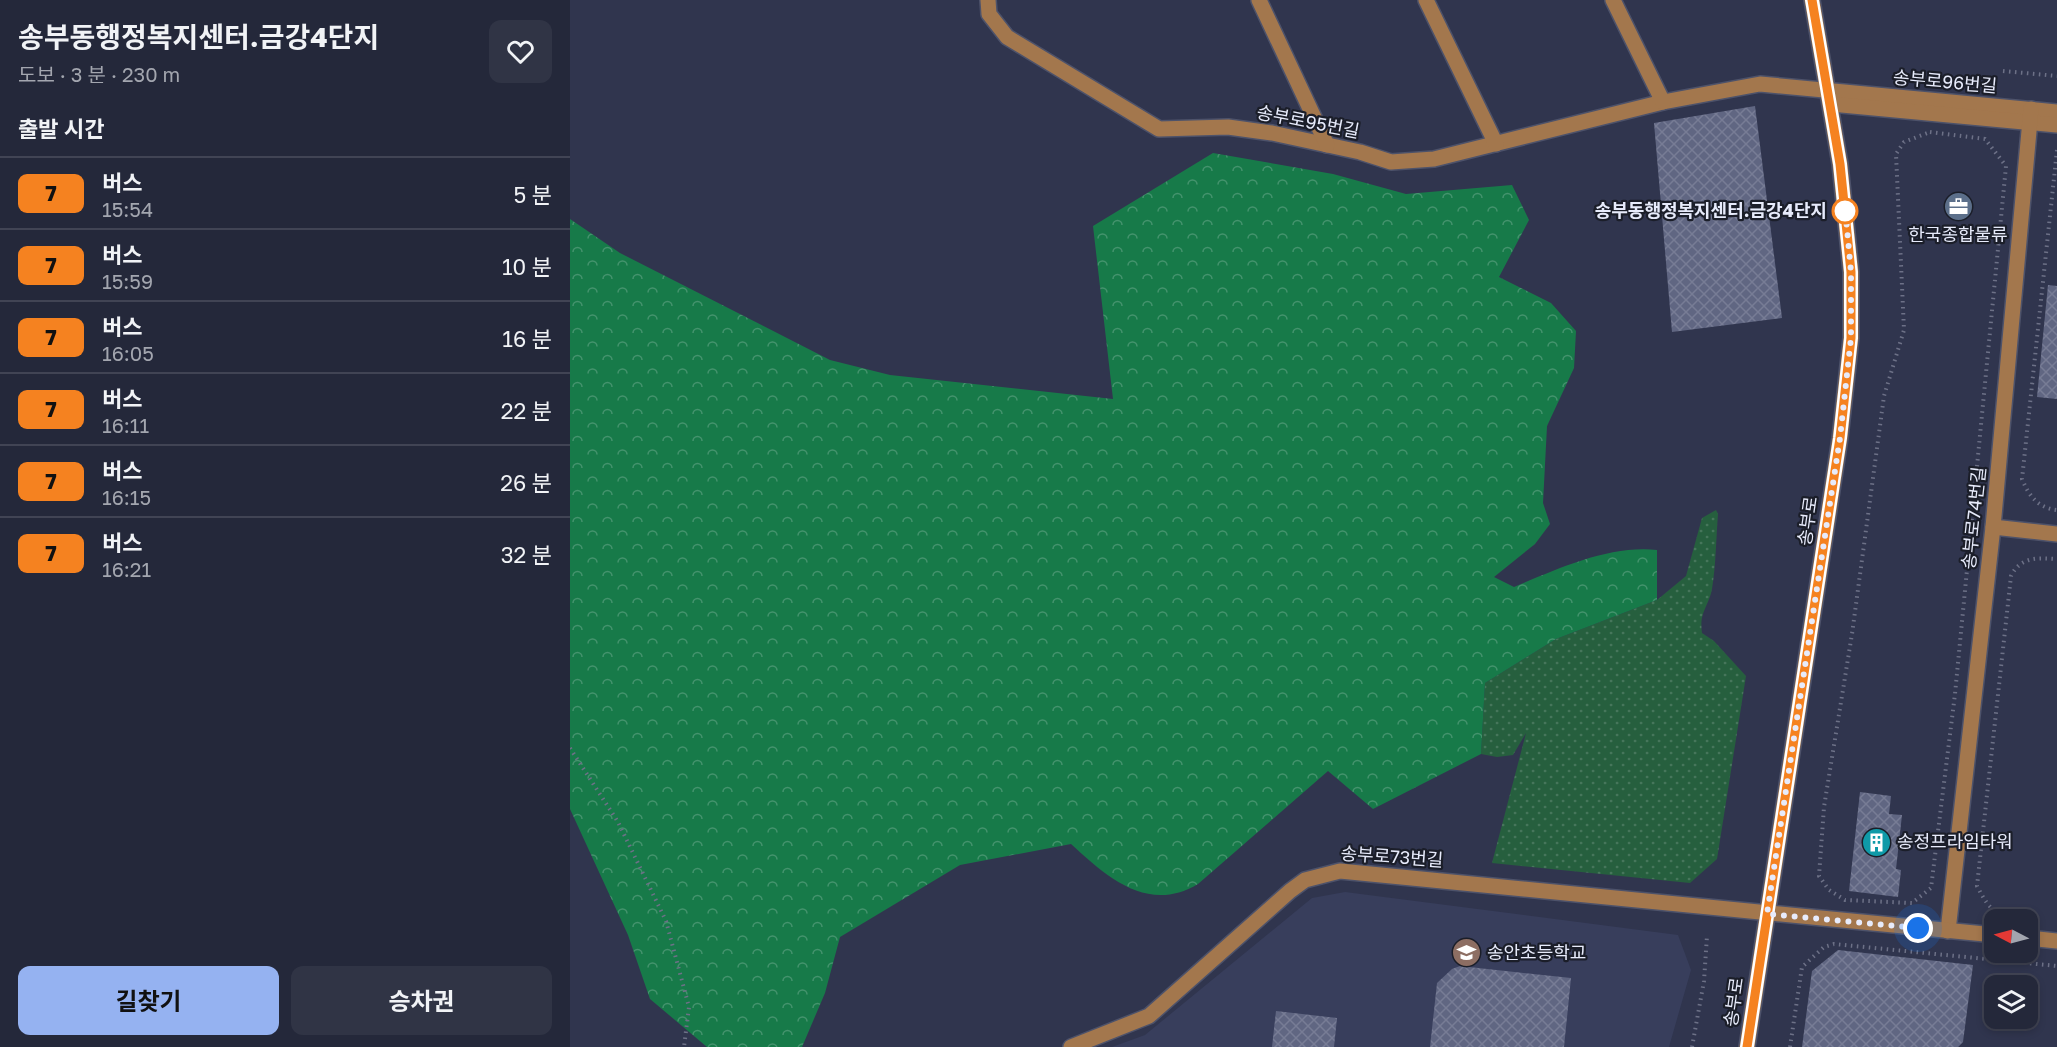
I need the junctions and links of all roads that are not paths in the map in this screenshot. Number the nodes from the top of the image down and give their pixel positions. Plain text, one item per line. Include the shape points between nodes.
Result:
1 (988, 0) edge
2 (1259, 0) edge
3 (1426, 0) edge
4 (1613, 0) edge
5 (1812, 0) edge
6 (1830, 97) junction
7 (1663, 102) junction
8 (2057, 112) edge
9 (2030, 116) junction
10 (2057, 125) edge
11 (1496, 144) junction
12 (1327, 145) junction
13 (1993, 527) junction
14 (2057, 534) edge
15 (1767, 914) junction
16 (1948, 931) junction
17 (1984, 934) edge
18 (2038, 939) edge
19 (2057, 941) edge
20 (1071, 1047) edge
21 (1747, 1047) edge

1 - 12 street, 송부로95번길 via 988,14 1007,37 1160,129 1228,128
2 - 12 street
3 - 11 street
4 - 7 street
5 - 6 street, 송부로
6 - 7 street, 송부로95번길 via 1760,84
6 - 9 street, 송부로95번길
6 - 15 street, 송부로 via 1851,272 1851,338 1840,438
7 - 11 street, 송부로95번길
8 - 9 street
9 - 10 street
9 - 13 street, 송부로74번길
11 - 12 street, 송부로95번길 via 1434,159 1391,162
13 - 14 street
13 - 16 street, 송부로74번길
15 - 16 street
15 - 20 street, 송부로73번길 via 1357,870 1321,874 1290,891 1149,1016
15 - 21 street, 송부로
16 - 17 street
18 - 19 street

